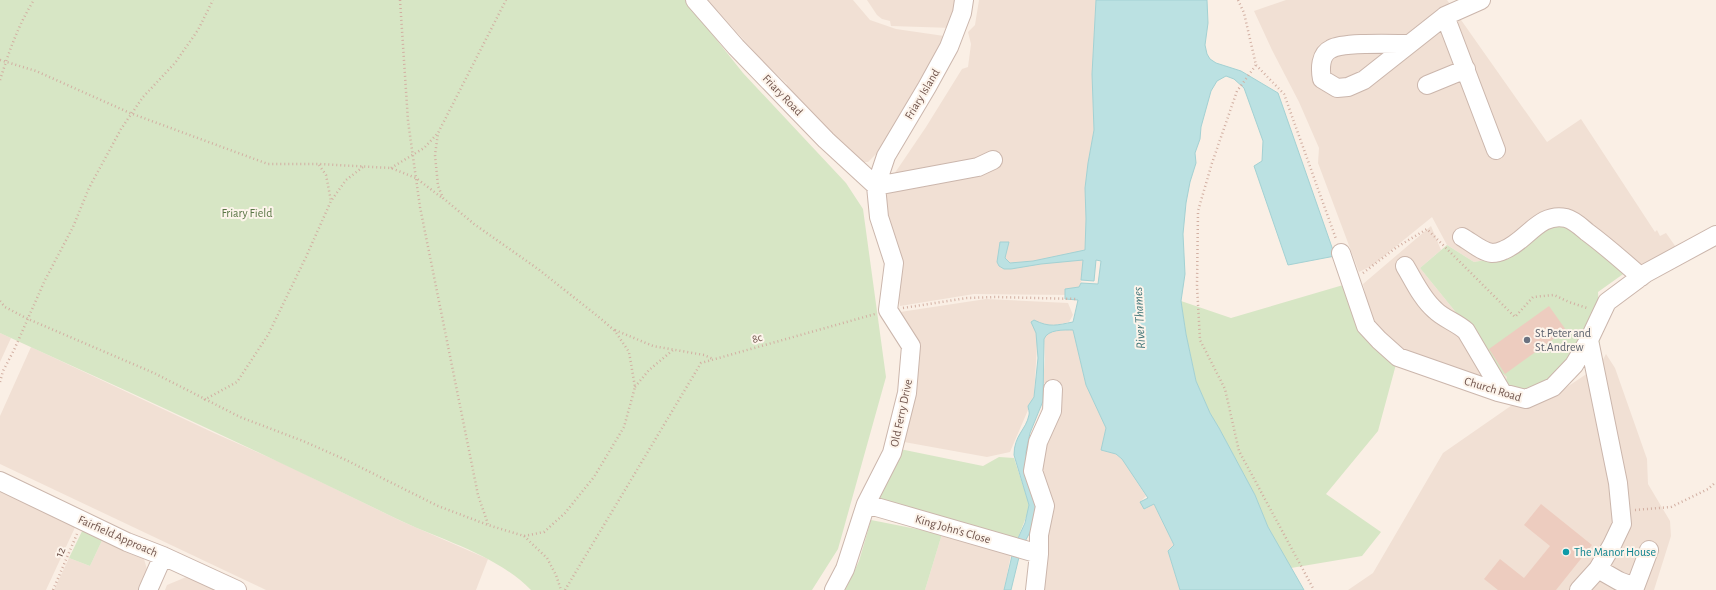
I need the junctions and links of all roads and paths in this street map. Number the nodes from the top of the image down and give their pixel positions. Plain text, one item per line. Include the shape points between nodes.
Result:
1 (34, 0) edge
2 (213, 0) edge
3 (400, 0) edge
4 (506, 0) edge
5 (695, 0) edge
6 (964, 0) edge
7 (1238, 0) edge
8 (1481, 0) edge
9 (1446, 16) junction
10 (1408, 44) dead end
11 (0, 60) edge
12 (6, 62) junction
13 (1256, 64) junction
14 (1466, 69) junction
15 (0, 80) edge
16 (1427, 85) dead end
17 (130, 113) junction
18 (438, 133) junction
19 (1496, 150) dead end
20 (413, 155) junction
21 (994, 160) dead end
22 (319, 164) junction
23 (363, 167) junction
24 (391, 168) junction
25 (416, 178) junction
26 (876, 186) junction
27 (443, 198) junction
28 (331, 201) junction
29 (1716, 235) edge
30 (1462, 237) dead end
31 (1341, 253) joint
32 (1405, 266) dead end
33 (1641, 277) junction
34 (1350, 282) junction
35 (1078, 299) dead end
36 (0, 301) edge
37 (1607, 302) junction
38 (888, 310) junction
39 (28, 319) junction
40 (614, 330) junction
41 (1589, 340) junction
42 (674, 350) junction
43 (714, 360) junction
44 (0, 382) edge
45 (635, 388) junction
46 (1053, 389) dead end
47 (1502, 392) junction
48 (204, 400) junction
49 (0, 481) edge
50 (1716, 482) edge
51 (866, 504) junction
52 (1621, 511) junction
53 (83, 521) junction
54 (488, 525) junction
55 (524, 536) junction
56 (1649, 550) dead end
57 (1039, 554) junction
58 (163, 556) junction
59 (1598, 569) junction
60 (1634, 588) edge
61 (53, 590) edge
62 (148, 590) edge
63 (237, 590) edge
64 (561, 590) edge
65 (565, 590) edge
66 (834, 590) edge
67 (1035, 590) edge
68 (1314, 590) edge
69 (1579, 590) edge

1 - 12 path via 24,15
2 - 17 path via 198,30 175,64
3 - 20 path via 408,122
4 - 18 path
5 - 26 street, Friary Road via 736,47
6 - 26 street, Friary Island via 962,13 949,47 886,156
7 - 13 path via 1244,13
8 - 9 street
9 - 10 street
9 - 14 street
11 - 12 path
12 - 15 path
12 - 17 path via 36,71
13 - 31 path via 1284,94
13 - 68 path via 1237,92 1198,211 1197,286 1200,340 1225,389 1239,451
14 - 16 street
14 - 19 street
17 - 22 path via 268,164
17 - 39 path via 89,188
18 - 20 path via 424,148
18 - 27 path via 435,155 438,186
20 - 24 path
20 - 25 path
21 - 26 street via 978,167
22 - 23 path
22 - 28 path via 326,175
23 - 24 path
23 - 28 path via 346,180
24 - 25 path
25 - 27 path
25 - 54 path via 478,495
26 - 38 street via 879,216 894,263
27 - 40 path
28 - 48 path via 268,336 237,382
29 - 33 street, Church Road
30 - 33 street via 1486,251 1500,252 1518,243 1546,220 1568,218
31 - 34 street, Church Road
32 - 47 street via 1435,310 1466,331
33 - 37 street, Church Road
34 - 37 path via 1397,247 1427,229 1515,317 1533,297 1554,295 1586,308
34 - 47 street, Church Road via 1366,326 1398,357
35 - 38 path, 8c via 968,298
36 - 39 path via 5,307
37 - 41 street, Church Road
38 - 43 path, 8c
38 - 51 street, Old Ferry Drive via 911,346 907,393 892,453
39 - 44 path
39 - 48 path via 154,373
40 - 42 path via 653,346
40 - 45 path via 629,352
41 - 47 street, Church Road via 1574,365 1552,387 1526,399
41 - 52 street via 1618,483
42 - 43 path via 704,355
42 - 45 path via 649,370
43 - 65 path, 8c via 701,363
45 - 55 path via 624,427 594,477 565,513 544,532
46 - 57 street via 1052,411 1038,442 1033,471 1045,506 1039,535
48 - 54 path via 346,460 438,506
49 - 53 street, Fairfield Approach
50 - 52 path via 1708,489 1671,507
51 - 57 street, King John's Close
51 - 66 street, Old Ferry Drive via 845,569
52 - 59 street via 1622,524
53 - 58 street, Fairfield Approach
53 - 61 path, 12
54 - 55 path
55 - 64 path via 547,558
56 - 60 street
57 - 67 street
58 - 62 street
58 - 63 street, Fairfield Approach
59 - 60 street
59 - 69 street

